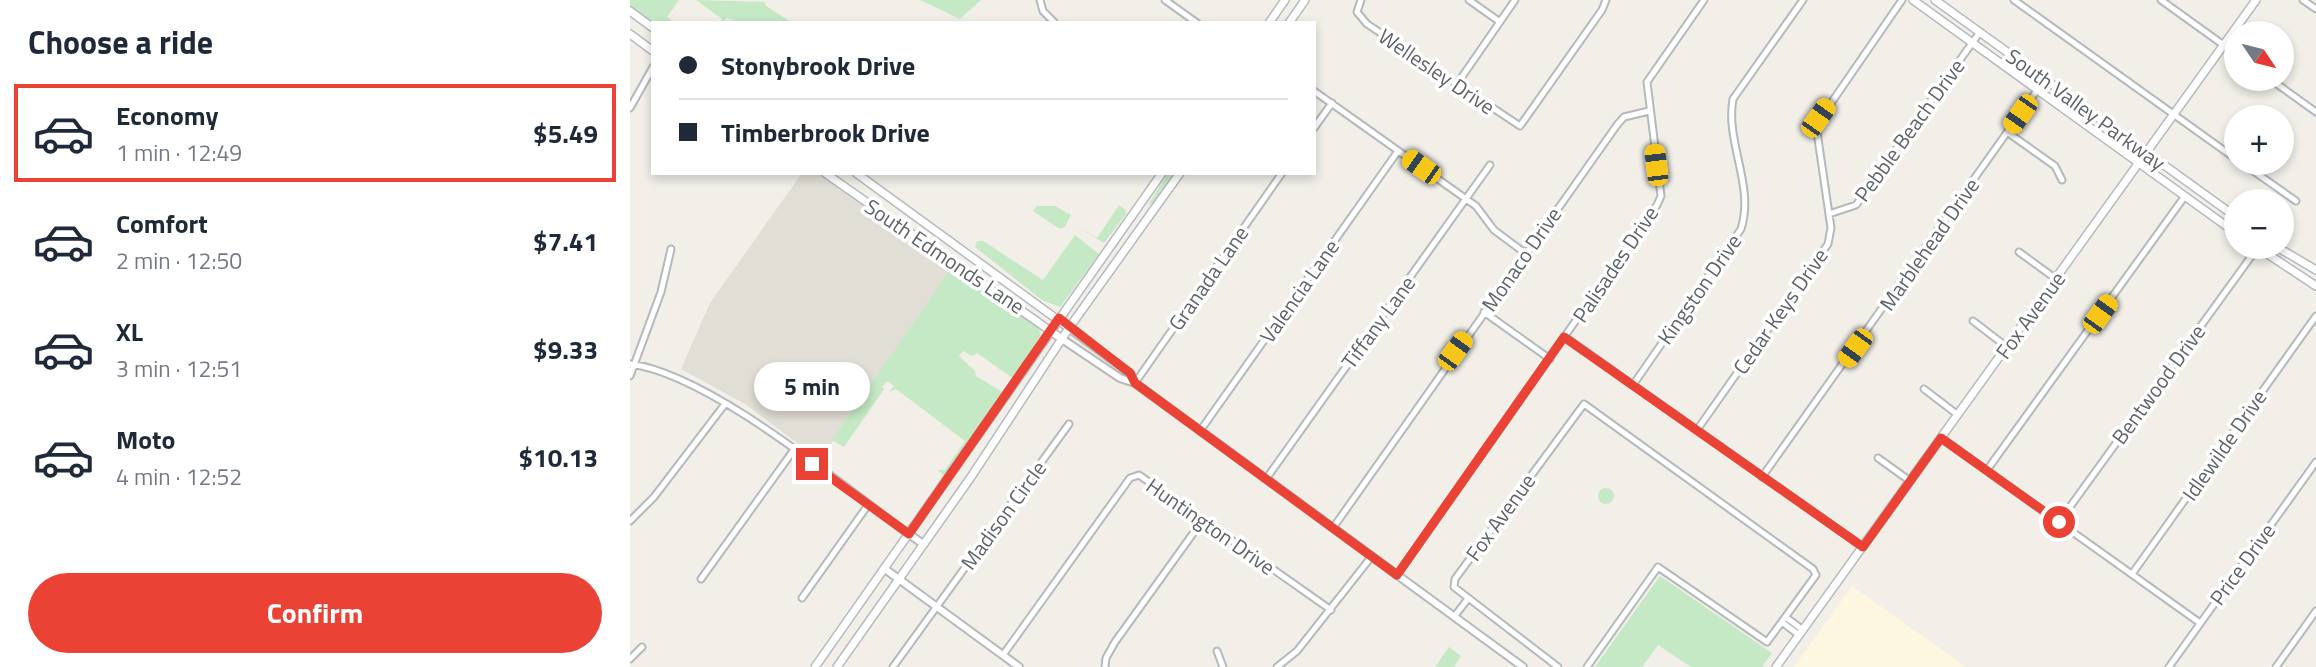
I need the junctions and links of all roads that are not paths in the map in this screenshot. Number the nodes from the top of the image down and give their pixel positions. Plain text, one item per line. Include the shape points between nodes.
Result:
1 (1040, 0) edge
2 (1165, 0) edge
3 (1285, 0) edge
4 (1306, 0) edge
5 (1361, 0) edge
6 (1469, 0) edge
7 (1515, 0) edge
8 (1606, 0) edge
9 (1704, 0) edge
10 (1803, 0) edge
11 (1902, 0) edge
12 (1913, 0) edge
13 (1935, 0) edge
14 (2014, 0) edge
15 (2161, 0) edge
16 (2256, 0) edge
17 (2303, 0) edge
18 (2316, 9) edge
19 (630, 11) edge
20 (1053, 21) edge
21 (1194, 21) edge
22 (1270, 21) edge
23 (1290, 21) edge
24 (2242, 21) edge
25 (1500, 22) junction
26 (651, 27) edge
27 (1980, 32) junction
28 (630, 34) edge
29 (1972, 43) junction
30 (2224, 44) edge
31 (2224, 46) edge
32 (651, 50) edge
33 (651, 71) edge
34 (2045, 79) junction
35 (1457, 84) junction
36 (2037, 90) junction
37 (2286, 91) edge
38 (1316, 92) edge
39 (1332, 103) junction
40 (630, 108) edge
41 (1649, 111) junction
42 (2316, 113) edge
43 (2174, 115) junction
44 (1316, 125) edge
45 (2007, 132) junction
46 (2224, 150) edge
47 (1398, 151) junction
48 (2147, 153) junction
49 (2139, 163) junction
50 (1490, 165) dead end
51 (828, 175) edge
52 (859, 175) edge
53 (1161, 175) edge
54 (1179, 175) edge
55 (1281, 175) edge
56 (2259, 175) edge
57 (2062, 180) dead end
58 (883, 193) junction
59 (2185, 197) junction
60 (1466, 199) junction
61 (2296, 201) dead end
62 (873, 207) junction
63 (2224, 208) edge
64 (1137, 209) junction
65 (1829, 214) junction
66 (1149, 216) junction
67 (2224, 225) edge
68 (671, 249) dead end
69 (963, 249) junction
70 (2018, 252) dead end
71 (1525, 253) junction
72 (2294, 257) edge
73 (2248, 259) edge
74 (2275, 259) edge
75 (953, 264) junction
76 (2316, 270) edge
77 (2056, 279) junction
78 (2316, 286) edge
79 (1484, 312) junction
80 (2316, 316) edge
81 (1059, 318) junction
82 (1973, 321) dead end
83 (1069, 328) junction
84 (1051, 330) junction
85 (1564, 337) junction
86 (1062, 339) junction
87 (2007, 347) junction
88 (1550, 359) junction
89 (632, 364) edge
90 (630, 376) edge
91 (1135, 383) junction
92 (1633, 385) junction
93 (1924, 389) dead end
94 (724, 404) junction
95 (1958, 415) junction
96 (1069, 424) dead end
97 (1200, 430) junction
98 (1697, 430) junction
99 (1941, 438) junction
100 (793, 451) junction
101 (1878, 457) dead end
102 (2316, 462) edge
103 (1987, 470) junction
104 (1762, 477) junction
105 (1266, 479) junction
106 (1910, 481) junction
107 (868, 505) junction
108 (630, 521) edge
109 (1202, 521) junction
110 (2059, 522) junction
111 (1332, 528) junction
112 (909, 534) junction
113 (923, 544) junction
114 (1863, 547) junction
115 (1372, 556) junction
116 (885, 569) junction
117 (2132, 574) junction
118 (1397, 575) junction
119 (898, 578) junction
120 (701, 579) dead end
121 (802, 598) dead end
122 (1467, 600) junction
123 (937, 607) junction
124 (1331, 610) junction
125 (2316, 611) edge
126 (1454, 617) junction
127 (1785, 620) junction
128 (2200, 623) junction
129 (1801, 632) junction
130 (642, 647) dead end
131 (1217, 651) dead end
132 (1003, 655) junction
133 (630, 659) edge
134 (815, 667) edge
135 (837, 667) edge
136 (893, 667) edge
137 (1019, 667) edge
138 (1105, 667) edge
139 (1223, 667) edge
140 (1277, 667) edge
141 (1523, 667) edge
142 (1558, 667) edge
143 (1587, 667) edge
144 (1776, 667) edge
145 (2169, 667) edge
146 (2276, 667) edge

1 - 20 street via 1042,11
2 - 21 street
3 - 22 main road
4 - 23 main road
5 - 35 street, Wellesley Drive via 1357,12 1367,24
6 - 25 street
7 - 25 street
8 - 35 street, Wellesley Drive via 1520,127
9 - 41 street, Palisades Drive via 1647,82
10 - 92 street, Kingston Drive via 1733,99 1730,114 1746,203 1741,229
11 - 65 street, Cedar Keys Drive via 1818,118 1816,132
12 - 29 main road, South Valley Parkway
13 - 27 main road, South Valley Parkway
14 - 43 street
15 - 30 street
16 - 24 main road, Fox Avenue
17 - 18 street
19 - 26 main road
25 - 35 street
27 - 29 street, Pebble Beach Drive
27 - 34 main road, South Valley Parkway
28 - 32 main road
29 - 36 main road, South Valley Parkway
29 - 65 street, Pebble Beach Drive via 1856,205
31 - 43 main road, Fox Avenue
33 - 40 street
34 - 36 street, Marblehead Drive
34 - 48 main road, South Valley Parkway
36 - 45 street, Marblehead Drive
36 - 49 main road, South Valley Parkway
37 - 42 street
38 - 39 street
39 - 44 street
39 - 47 street
41 - 71 street, Monaco Drive via 1624,117
41 - 85 street, Palisades Drive via 1661,197
43 - 46 street
43 - 48 main road, Fox Avenue
45 - 57 street via 2055,166
45 - 104 street, Marblehead Drive
47 - 60 street
47 - 97 street, Valencia Lane
48 - 49 main road, Fox Avenue
48 - 63 main road, South Valley Parkway
49 - 59 main road, South Valley Parkway
49 - 77 main road, Fox Avenue
50 - 60 street, Tiffany Lane
51 - 62 main road, South Edmonds Lane
52 - 58 main road, South Edmonds Lane
53 - 64 main road
54 - 66 main road
55 - 91 street, Granada Lane
56 - 61 street
58 - 62 main road
58 - 69 main road, South Edmonds Lane
59 - 67 main road, South Valley Parkway
59 - 103 street
60 - 71 street via 1494,230
60 - 105 street, Tiffany Lane
62 - 75 main road, South Edmonds Lane
64 - 66 main road
64 - 81 main road
65 - 98 street, Cedar Keys Drive via 1828,244
66 - 83 main road
68 - 89 street via 661,292
69 - 75 main road
69 - 81 main road, South Edmonds Lane
70 - 77 street
71 - 79 street, Monaco Drive
72 - 76 main road
73 - 110 street, Bentwood Drive
74 - 78 main road
75 - 84 main road, South Edmonds Lane
77 - 87 main road, Fox Avenue
79 - 88 street
79 - 111 street, Monaco Drive
80 - 117 street, Idlewilde Drive
81 - 83 main road, South Edmonds Lane
81 - 84 main road
82 - 87 street
83 - 86 main road
83 - 91 street, South Edmonds Lane via 1130,373
84 - 86 main road, South Edmonds Lane
84 - 112 main road
85 - 88 street, Palisades Drive
85 - 92 street
86 - 91 street, South Edmonds Lane
86 - 113 main road
87 - 95 main road, Fox Avenue
88 - 118 street, Palisades Drive
89 - 90 street
89 - 94 street via 670,375
91 - 97 street, South Edmonds Lane
92 - 98 street
93 - 95 street
94 - 100 street
94 - 108 street via 654,497
95 - 99 main road, Fox Avenue
96 - 123 street, Madison Circle
97 - 105 street, South Edmonds Lane
98 - 104 street
99 - 103 street
99 - 106 main road, Fox Avenue
100 - 107 street
100 - 120 street
101 - 106 street
102 - 128 street, Price Drive
103 - 110 street
104 - 114 street
105 - 111 street, South Edmonds Lane
106 - 114 main road, Fox Avenue
107 - 112 street
107 - 121 street
109 - 124 street, Huntington Drive
109 - 132 street, Huntington Drive via 1139,475 1130,478
109 - 138 street via 1115,642
110 - 117 street
111 - 115 street, South Edmonds Lane
112 - 113 street
112 - 116 main road
113 - 119 main road
114 - 129 main road, Fox Avenue
115 - 118 street, South Edmonds Lane
115 - 124 street
116 - 119 street
116 - 134 main road
117 - 128 street
118 - 126 street, South Edmonds Lane
119 - 123 street
119 - 135 main road
122 - 126 street
122 - 127 street, Fox Avenue via 1454,587 1455,579 1584,404 1813,569 1815,575
122 - 142 street
123 - 132 street
123 - 136 street, Madison Circle
124 - 140 street via 1297,651
125 - 146 street
126 - 141 street, South Edmonds Lane
127 - 129 street
127 - 143 street, Fox Avenue via 1767,642 1658,567
128 - 145 street, Price Drive
129 - 144 main road, Fox Avenue
130 - 133 street
131 - 139 street
132 - 137 street

